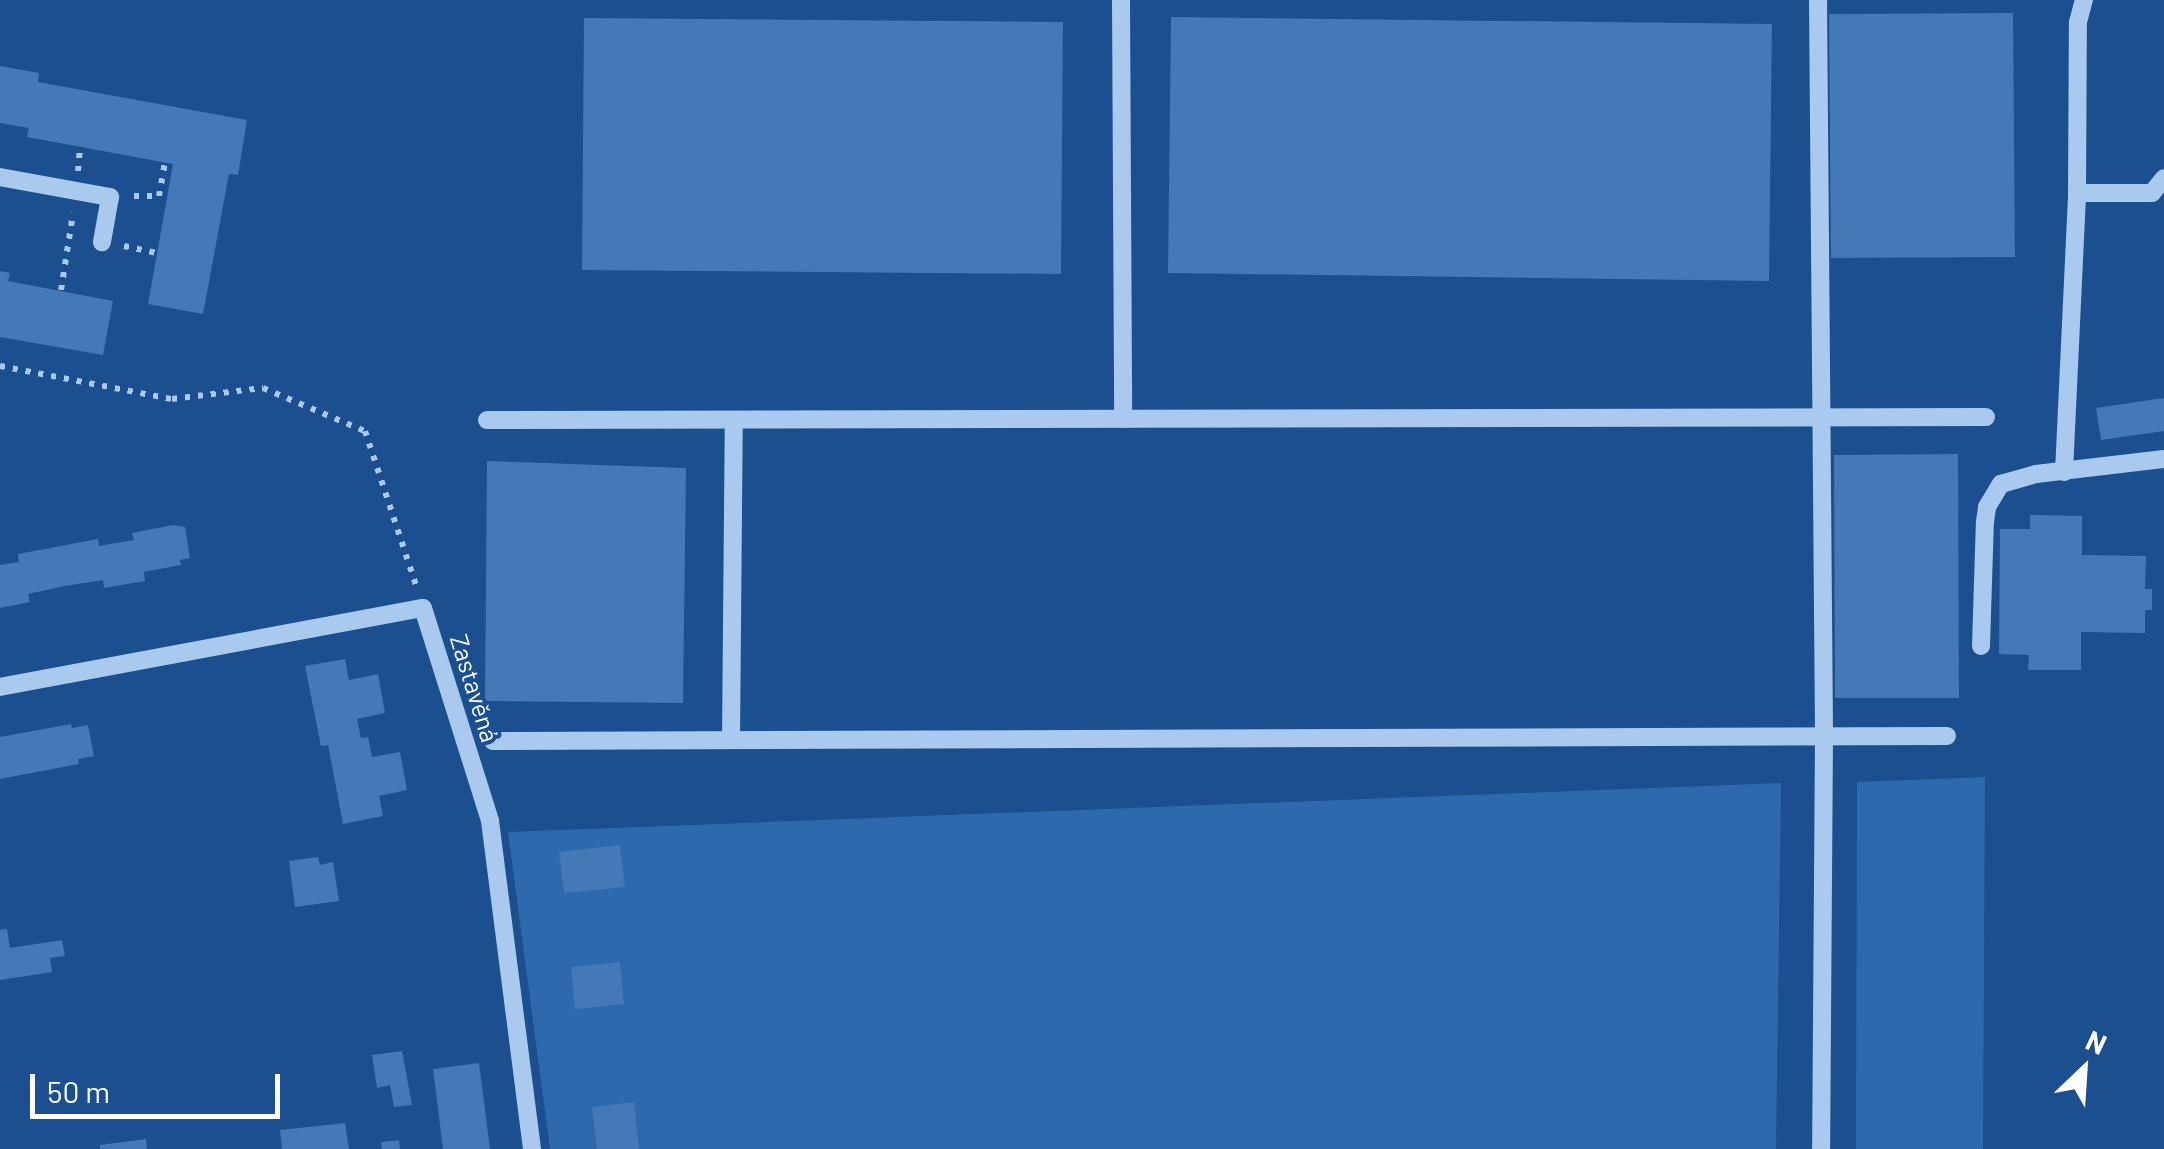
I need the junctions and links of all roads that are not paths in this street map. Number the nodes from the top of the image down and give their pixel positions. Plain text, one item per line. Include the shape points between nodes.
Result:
1 (1121, 0) edge
2 (1818, 0) edge
3 (2084, 0) edge
4 (0, 177) edge
5 (2164, 178) edge
6 (2077, 194) junction
7 (102, 242) dead end
8 (1821, 416) junction
9 (1986, 417) dead end
10 (1123, 419) junction
11 (487, 420) dead end
12 (734, 421) junction
13 (2164, 459) edge
14 (2064, 472) junction
15 (1981, 646) dead end
16 (0, 687) edge
17 (1824, 736) junction
18 (1948, 736) dead end
19 (731, 740) junction
20 (493, 741) dead end
21 (532, 1149) edge
22 (1821, 1149) edge

1 - 10 street
2 - 8 street
3 - 6 street via 2078,22
4 - 7 street via 110,196
5 - 6 street via 2152,194
6 - 14 street
8 - 9 street
8 - 10 street
8 - 17 street
10 - 12 street
11 - 12 street
12 - 19 street
13 - 14 street
14 - 15 street via 2014,478 1994,492 1985,522
16 - 21 street, Zastavěná via 423,608 490,822
17 - 18 street
17 - 19 street
17 - 22 street
19 - 20 street

